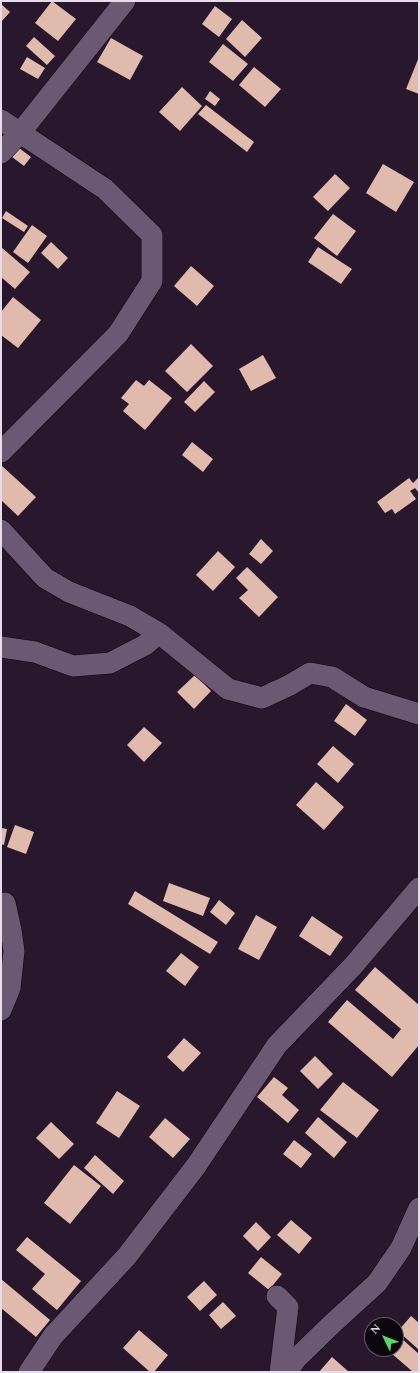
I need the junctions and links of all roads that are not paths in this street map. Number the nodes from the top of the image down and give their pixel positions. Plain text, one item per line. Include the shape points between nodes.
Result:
1 (125, 1) edge
2 (1, 120) edge
3 (20, 133) junction
4 (1, 153) edge
5 (1, 452) edge
6 (1, 530) edge
7 (159, 633) junction
8 (1, 648) edge
9 (419, 714) edge
10 (419, 888) edge
11 (5, 903) dead end
12 (1, 1010) edge
13 (419, 1208) edge
14 (278, 1296) dead end
15 (29, 1372) edge
16 (280, 1372) edge
17 (287, 1372) edge

1 - 3 street
2 - 3 street
3 - 4 street
3 - 5 street via 105,189 152,235 152,280 118,334
6 - 7 street via 45,578 69,592 130,616
7 - 8 street via 145,645 110,663 73,666 35,652
7 - 9 street via 228,689 262,698 310,673 332,677 364,698
10 - 15 street via 353,966 277,1044 191,1172 127,1256 53,1336
11 - 12 street via 14,951 10,988
13 - 17 street via 401,1248 377,1283 296,1359
14 - 16 street via 288,1307

